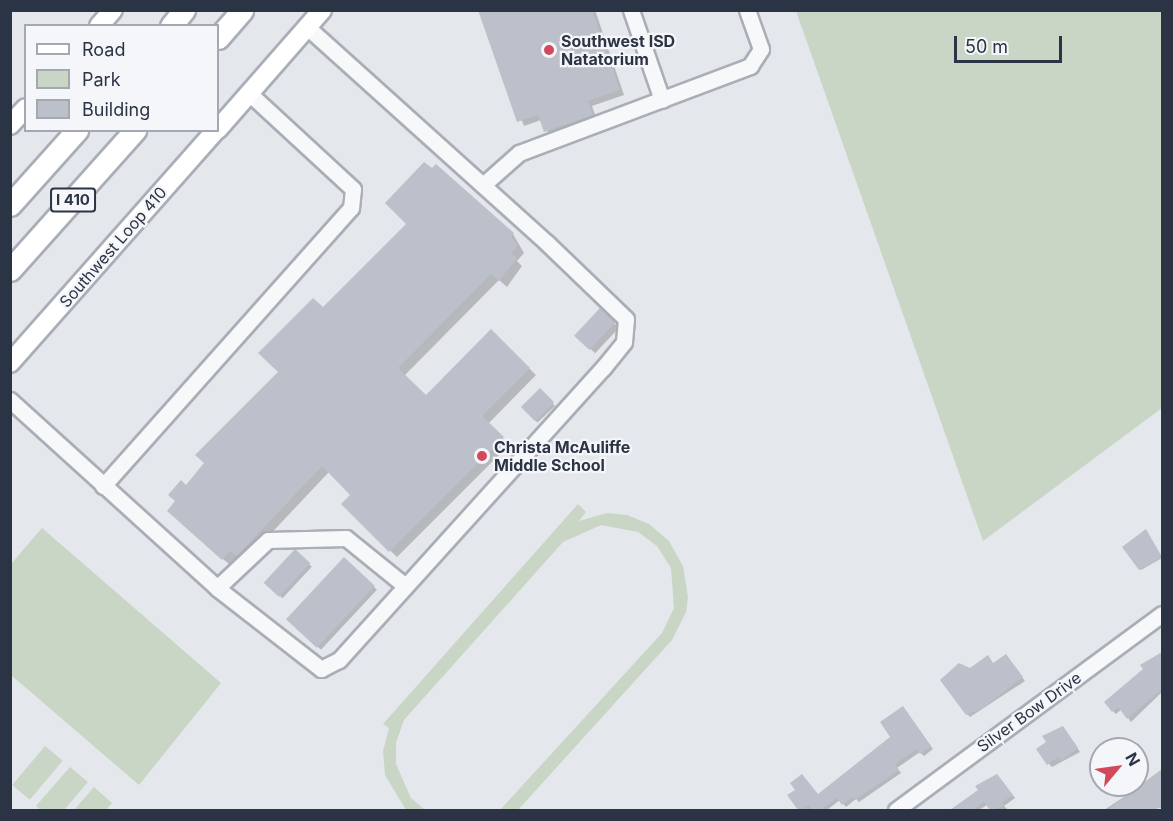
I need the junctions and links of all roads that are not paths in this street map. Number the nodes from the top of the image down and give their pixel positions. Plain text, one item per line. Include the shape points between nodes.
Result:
1 (113, 10) edge
2 (184, 10) edge
3 (242, 10) edge
4 (322, 10) edge
5 (631, 10) edge
6 (747, 10) edge
7 (101, 24) edge
8 (173, 24) edge
9 (308, 27) junction
10 (219, 37) edge
11 (249, 93) junction
12 (662, 100) junction
13 (24, 110) edge
14 (10, 125) edge
15 (219, 128) edge
16 (75, 132) edge
17 (133, 132) edge
18 (215, 132) edge
19 (483, 185) junction
20 (10, 205) edge
21 (10, 270) edge
22 (10, 363) edge
23 (10, 400) edge
24 (103, 486) junction
25 (404, 585) junction
26 (217, 588) junction
27 (1162, 614) edge
28 (896, 810) edge

1 - 7 main road
2 - 8 highway
3 - 10 highway
4 - 9 main road, Southwest Loop 410
5 - 12 street
6 - 12 street via 761,49 750,66
9 - 11 main road, Southwest Loop 410
9 - 19 street
11 - 15 main road, Southwest Loop 410
11 - 24 street via 353,189 351,208
12 - 19 street via 519,153
13 - 14 main road
16 - 20 highway, I 410
17 - 21 highway, I 410
18 - 22 main road, Southwest Loop 410
19 - 25 street via 626,319 624,342
23 - 24 street
24 - 26 street
25 - 26 street via 346,538 268,540
25 - 26 street via 339,660 321,669
27 - 28 street, Silver Bow Drive

